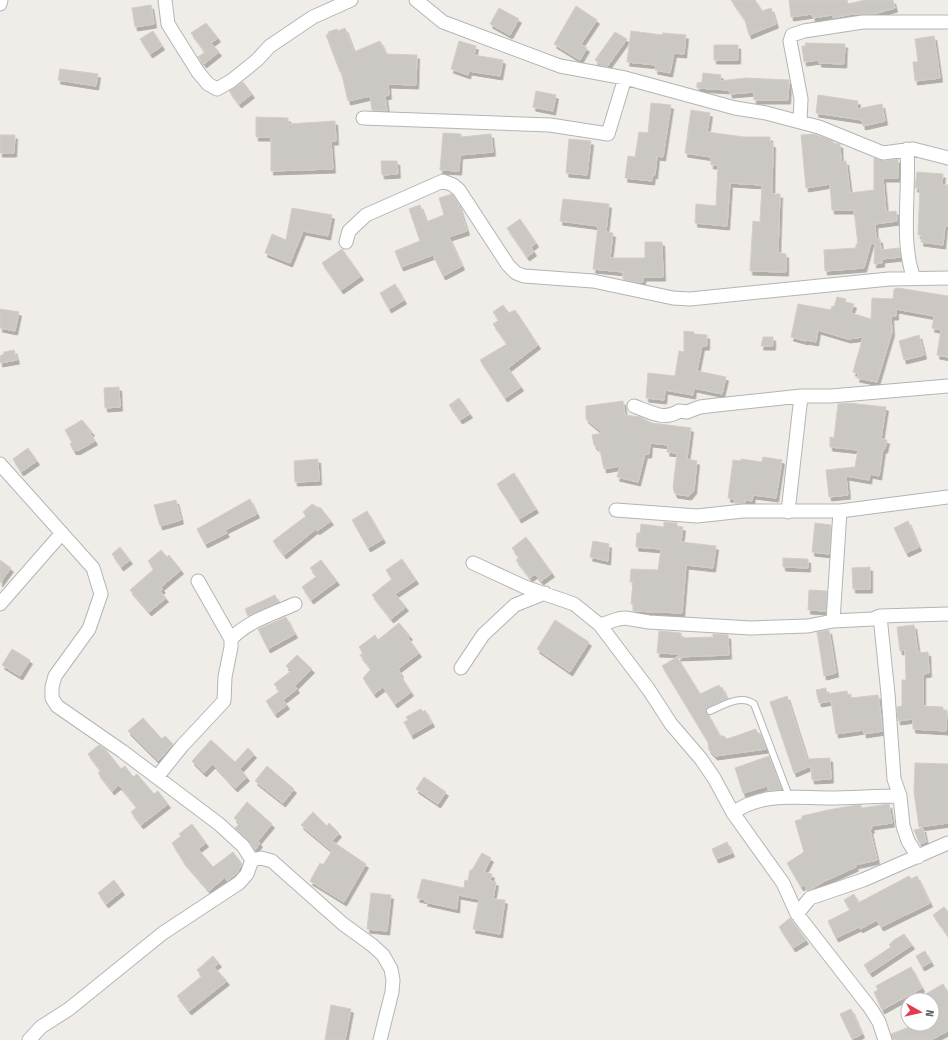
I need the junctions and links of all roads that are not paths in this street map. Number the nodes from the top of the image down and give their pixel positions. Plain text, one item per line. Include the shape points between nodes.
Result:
1 (2, 0) edge
2 (165, 0) edge
3 (351, 0) edge
4 (416, 0) edge
5 (0, 4) edge
6 (948, 22) edge
7 (625, 78) junction
8 (363, 118) dead end
9 (800, 122) junction
10 (908, 149) junction
11 (948, 158) edge
12 (346, 242) dead end
13 (914, 278) junction
14 (948, 278) edge
15 (948, 386) edge
16 (801, 396) junction
17 (634, 406) dead end
18 (0, 464) edge
19 (948, 497) edge
20 (616, 510) dead end
21 (840, 511) junction
22 (788, 512) junction
23 (62, 533) junction
24 (473, 563) dead end
25 (198, 581) dead end
26 (545, 593) junction
27 (0, 604) edge
28 (295, 604) dead end
29 (948, 614) edge
30 (880, 616) junction
31 (833, 621) junction
32 (600, 625) junction
33 (231, 640) junction
34 (461, 668) dead end
35 (710, 711) dead end
36 (157, 777) junction
37 (789, 796) junction
38 (900, 796) junction
39 (733, 813) junction
40 (948, 843) edge
41 (918, 857) junction
42 (252, 860) junction
43 (797, 914) junction
44 (30, 1040) edge
45 (380, 1040) edge
46 (885, 1040) edge

1 - 5 street
2 - 3 street via 168,24 198,72 208,84 217,89 231,82 270,46 313,17
4 - 7 street via 443,22 560,66
6 - 9 street via 863,22 792,35 790,41 801,99
7 - 8 street via 608,134 550,125
7 - 9 street via 735,108
9 - 10 street via 883,153
10 - 11 street
10 - 13 street via 907,239 909,264
12 - 13 street via 349,231 366,215 443,181 459,190 508,265 516,274 524,276 593,281 673,298 690,299 889,278
13 - 14 street
15 - 16 street via 831,396
16 - 17 street via 700,407 686,412 679,411 672,416 662,416
16 - 22 street
18 - 23 street
19 - 21 street
20 - 22 street via 697,516 743,511
21 - 22 street
21 - 31 street
23 - 27 street
23 - 36 street via 93,568 101,594 88,629 55,676 52,698 65,713
24 - 26 street via 525,587
25 - 33 street
26 - 32 street via 574,604
26 - 34 street via 515,605 483,636
28 - 33 street via 240,630
29 - 30 street
30 - 31 street via 873,619
30 - 38 street via 894,779
31 - 32 street via 808,626 751,628 654,623 625,618
32 - 39 street via 671,724 701,759
33 - 36 street via 222,706 182,746
35 - 37 lane via 735,700 746,699 754,704
36 - 42 street via 233,836
37 - 38 street
37 - 39 street via 749,802
38 - 41 street via 908,842
39 - 43 street via 783,883
40 - 41 street
41 - 43 street via 810,898
42 - 44 street via 247,874 239,883 163,933 69,1009 41,1027
42 - 45 street via 261,858 272,861 343,924 383,954 391,969 393,980
43 - 46 street via 871,1009

